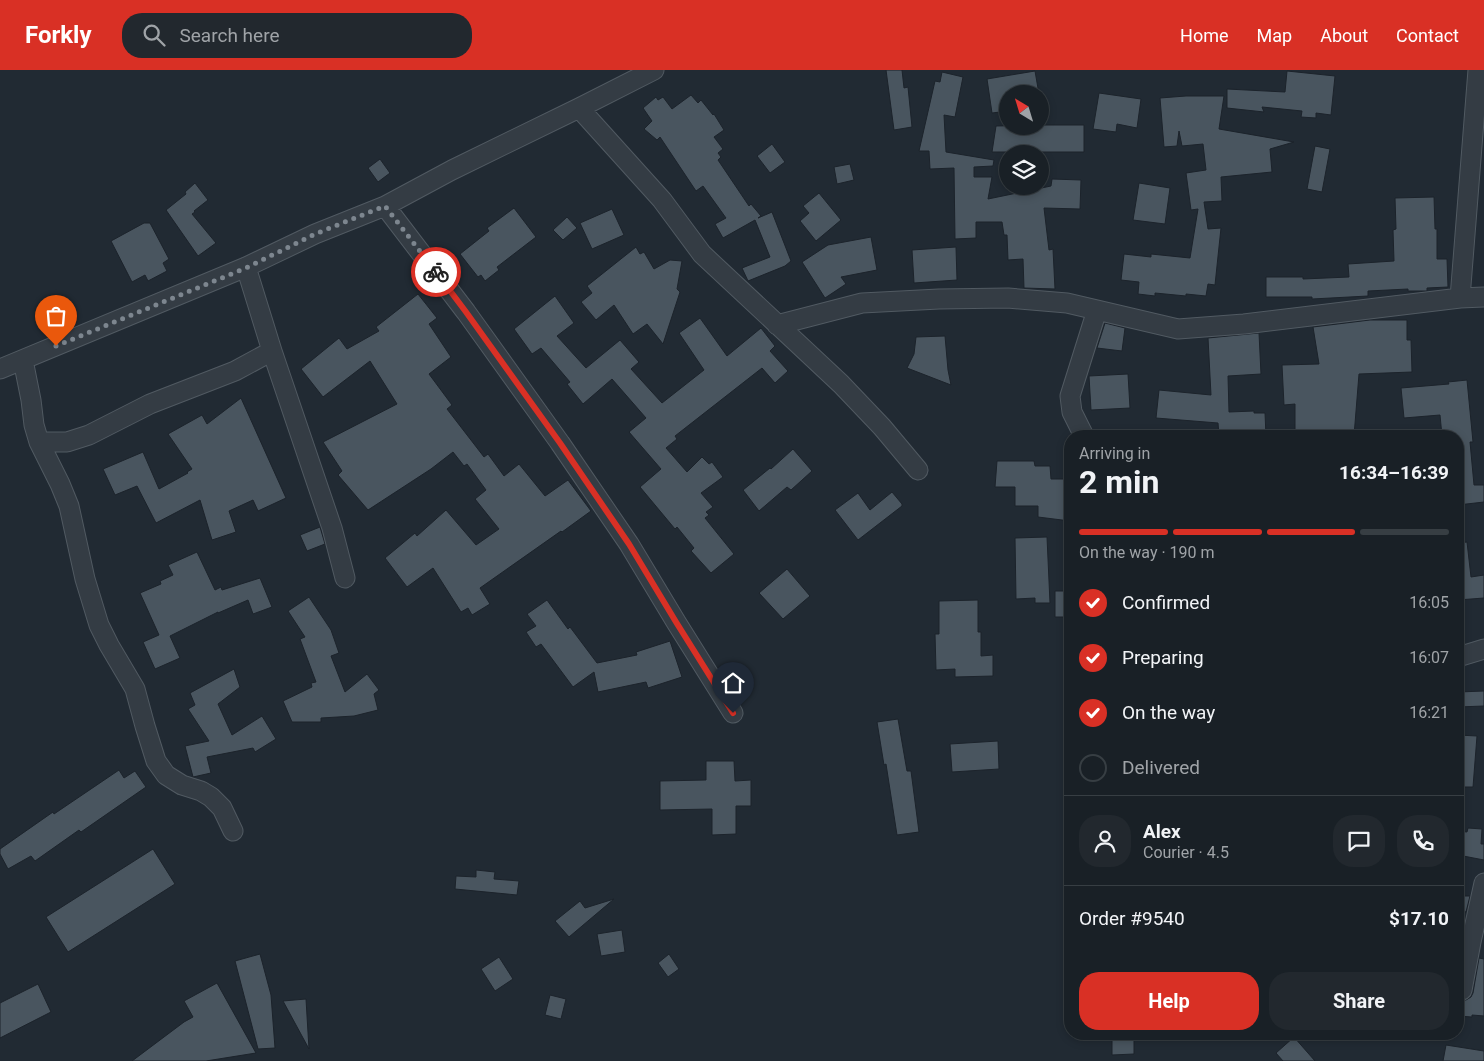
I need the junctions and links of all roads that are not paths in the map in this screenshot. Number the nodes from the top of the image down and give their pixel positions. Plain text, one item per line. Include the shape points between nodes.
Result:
1 (654, 70) edge
2 (1478, 70) edge
3 (626, 76) edge
4 (579, 108) junction
5 (385, 206) junction
6 (246, 268) junction
7 (1460, 298) junction
8 (1484, 298) edge
9 (1097, 310) junction
10 (777, 325) junction
11 (272, 351) junction
12 (22, 360) junction
13 (0, 369) edge
14 (1081, 430) edge
15 (39, 442) junction
16 (918, 470) dead end
17 (345, 578) dead end
18 (1484, 649) edge
19 (1464, 655) edge
20 (733, 713) dead end
21 (233, 831) dead end
22 (1484, 882) edge
23 (1464, 979) edge

1 - 3 street
2 - 7 street
3 - 4 street
4 - 5 street
4 - 10 street via 662,200 702,254
5 - 6 street via 315,234
5 - 20 street via 560,443 629,544
6 - 11 street
6 - 12 street
7 - 8 street
7 - 9 street via 1244,324 1178,328
9 - 10 street via 1067,303 1008,298 939,299 862,303
9 - 14 street via 1070,396 1072,412
10 - 16 street via 841,384
11 - 15 street via 235,371 150,404 89,435 67,442
11 - 17 street via 332,528
12 - 13 street
12 - 15 street
15 - 21 street via 68,506 99,625 135,689 156,761 166,775 211,797 222,808
18 - 19 street
22 - 23 street

